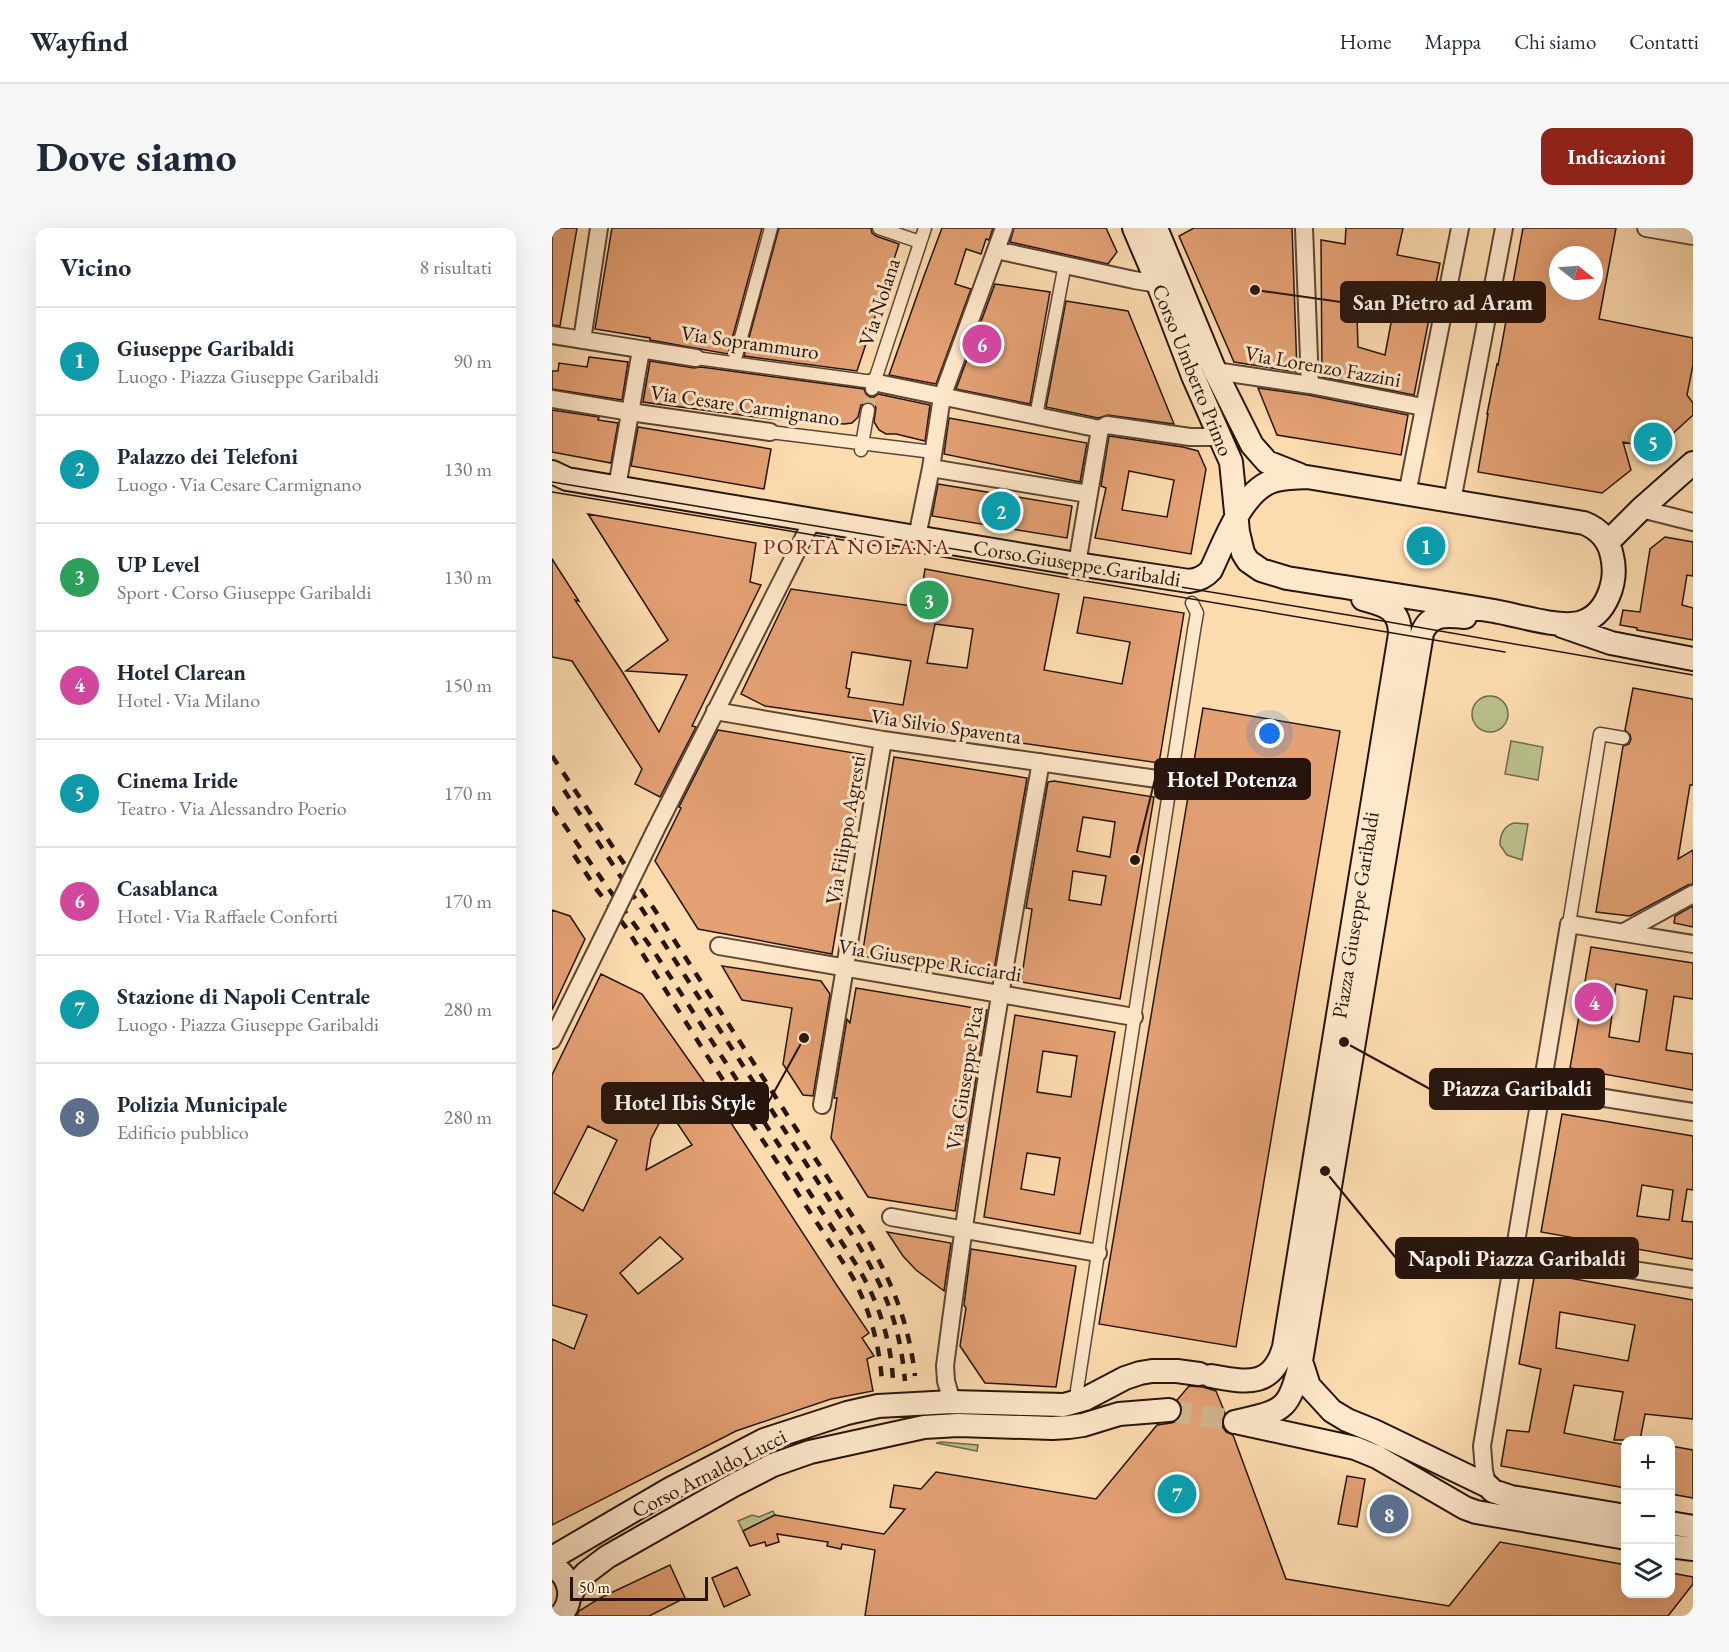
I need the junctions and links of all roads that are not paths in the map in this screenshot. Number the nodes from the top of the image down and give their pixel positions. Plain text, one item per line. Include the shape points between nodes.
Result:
1 (599, 228) edge
2 (771, 228) edge
3 (879, 228) edge
4 (925, 228) edge
5 (1004, 228) edge
6 (1134, 228) edge
7 (1304, 228) edge
8 (1460, 228) edge
9 (1504, 228) edge
10 (1646, 228) edge
11 (1160, 230) edge
12 (1693, 236) edge
13 (920, 242) junction
14 (996, 250) junction
15 (1065, 264) junction
16 (1158, 284) junction
17 (552, 335) edge
18 (582, 340) junction
19 (641, 350) junction
20 (696, 358) joint
21 (734, 363) junction
22 (1215, 371) junction
23 (872, 385) junction
24 (1310, 385) junction
25 (942, 397) junction
26 (552, 399) edge
27 (1424, 407) junction
28 (868, 410) tunnel mouth
29 (630, 412) junction
30 (1036, 416) junction
31 (1100, 429) junction
32 (770, 432) joint
33 (1220, 437) junction
34 (861, 447) junction
35 (932, 460) junction
36 (1693, 464) edge
37 (552, 472) edge
38 (1307, 477) junction
39 (617, 488) junction
40 (1088, 494) junction
41 (1407, 494) junction
42 (1452, 501) junction
43 (1641, 509) junction
44 (1237, 517) junction
45 (810, 520) junction
46 (1693, 522) edge
47 (917, 537) junction
48 (1608, 542) junction
49 (1077, 564) junction
50 (1322, 583) junction
51 (1192, 603) dead end
52 (1505, 613) junction
53 (1552, 622) junction
54 (1693, 659) edge
55 (714, 711) junction
56 (1623, 738) dead end
57 (883, 740) junction
58 (1041, 762) junction
59 (1171, 781) junction
60 (1693, 894) edge
61 (1569, 924) junction
62 (1624, 932) junction
63 (1693, 944) edge
64 (719, 946) dead end
65 (844, 968) junction
66 (1000, 994) junction
67 (1134, 1017) junction
68 (552, 1040) edge
69 (1542, 1088) junction
70 (822, 1105) dead end
71 (1693, 1112) edge
72 (891, 1217) dead end
73 (962, 1230) junction
74 (1515, 1252) junction
75 (1098, 1253) junction
76 (1693, 1279) edge
77 (1301, 1361) junction
78 (952, 1402) junction
79 (1169, 1410) tunnel mouth
80 (1060, 1412) junction
81 (1488, 1486) junction
82 (1621, 1515) edge
83 (1675, 1524) edge
84 (1693, 1527) edge
85 (1621, 1537) edge
86 (1675, 1547) edge
87 (1693, 1549) edge
88 (552, 1558) edge
89 (552, 1566) edge
90 (564, 1607) edge

1 - 18 street
2 - 21 street
3 - 13 street
4 - 13 street, Via Nolana
5 - 14 street
6 - 16 main road, Corso Umberto Primo
7 - 24 street
8 - 27 street
9 - 42 street
10 - 12 street
11 - 22 main road, Corso Umberto Primo
13 - 23 street, Via Nolana
14 - 15 street
14 - 25 street
15 - 16 street
15 - 30 street
16 - 33 main road, Corso Umberto Primo
17 - 18 street, Via Soprammuro
18 - 19 street, Via Soprammuro
19 - 20 street, Via Soprammuro
19 - 29 street
20 - 21 street, Via Soprammuro
21 - 23 street, Via Soprammuro
22 - 24 street, Via Lorenzo Fazzini
22 - 38 main road, Corso Umberto Primo via 1252,445 1267,462
23 - 25 street, Via Soprammuro
24 - 27 street, Via Lorenzo Fazzini
25 - 30 street, Via Soprammuro
25 - 35 street
26 - 29 street, Via Cesare Carmignano
27 - 41 street
28 - 34 street
29 - 32 street, Via Cesare Carmignano
29 - 39 street
30 - 31 street, Via Soprammuro
31 - 33 street, Via Soprammuro via 1107,425 1190,437
31 - 40 street
32 - 34 street, Via Cesare Carmignano
33 - 44 main road, Corso Umberto Primo via 1231,462
34 - 35 street, Via Cesare Carmignano
35 - 40 street, Via Cesare Carmignano
35 - 47 street
36 - 43 main road
37 - 39 main road via 567,479
38 - 41 main road
38 - 44 main road via 1268,482 1250,497
39 - 45 main road
40 - 49 street
41 - 42 main road
42 - 48 main road via 1584,523
43 - 46 street
43 - 48 main road
44 - 49 main road, Corso Giuseppe Garibaldi via 1211,570 1196,580
44 - 50 main road, Piazza Giuseppe Garibaldi via 1243,553 1255,567
45 - 47 main road, Corso Giuseppe Garibaldi
45 - 55 street
47 - 49 main road, Corso Giuseppe Garibaldi
48 - 53 main road, Piazza Giuseppe Garibaldi via 1614,570 1605,603 1589,619
50 - 52 main road, Piazza Giuseppe Garibaldi
50 - 80 main road, Piazza Giuseppe Garibaldi via 1388,608 1398,618 1400,634 1284,1347 1273,1370 1262,1378 1248,1382 1177,1371 1140,1373
51 - 59 street via 1197,614
52 - 53 main road, Piazza Giuseppe Garibaldi
52 - 77 main road, Piazza Giuseppe Garibaldi via 1439,616 1422,633
53 - 54 main road via 1611,643
55 - 57 street, Via Silvio Spaventa
55 - 68 street, bridge
56 - 61 street via 1600,734
57 - 58 street, Via Silvio Spaventa
57 - 65 street, Via Filippo Agresti
58 - 59 street, Via Silvio Spaventa
58 - 66 street, Via Giuseppe Pica
59 - 67 street
60 - 62 street
61 - 62 street
61 - 69 street
62 - 63 street
64 - 65 street, Via Giuseppe Ricciardi
65 - 66 street, Via Giuseppe Ricciardi
65 - 70 street, Via Filippo Agresti
66 - 67 street, Via Giuseppe Ricciardi
66 - 73 street, Via Giuseppe Pica
67 - 75 street
69 - 71 street
69 - 74 street
72 - 73 street
73 - 75 street
73 - 78 street, Via Giuseppe Pica via 945,1366
74 - 76 street
74 - 81 street via 1482,1446
75 - 80 street
77 - 81 main road via 1310,1386 1332,1411
77 - 85 main road, Piazza Giuseppe Garibaldi via 1294,1389 1284,1405 1231,1421 1355,1448 1476,1512
78 - 80 main road, Corso Arnaldo Lucci
78 - 88 main road, Corso Arnaldo Lucci via 878,1406 764,1440
79 - 80 main road via 1119,1414 1083,1425
80 - 90 main road, Corso Arnaldo Lucci via 924,1427 810,1452 773,1465 607,1557 577,1583
81 - 82 main road via 1511,1497
83 - 84 main road
86 - 87 main road
89 - 90 main road via 567,1580 570,1593

